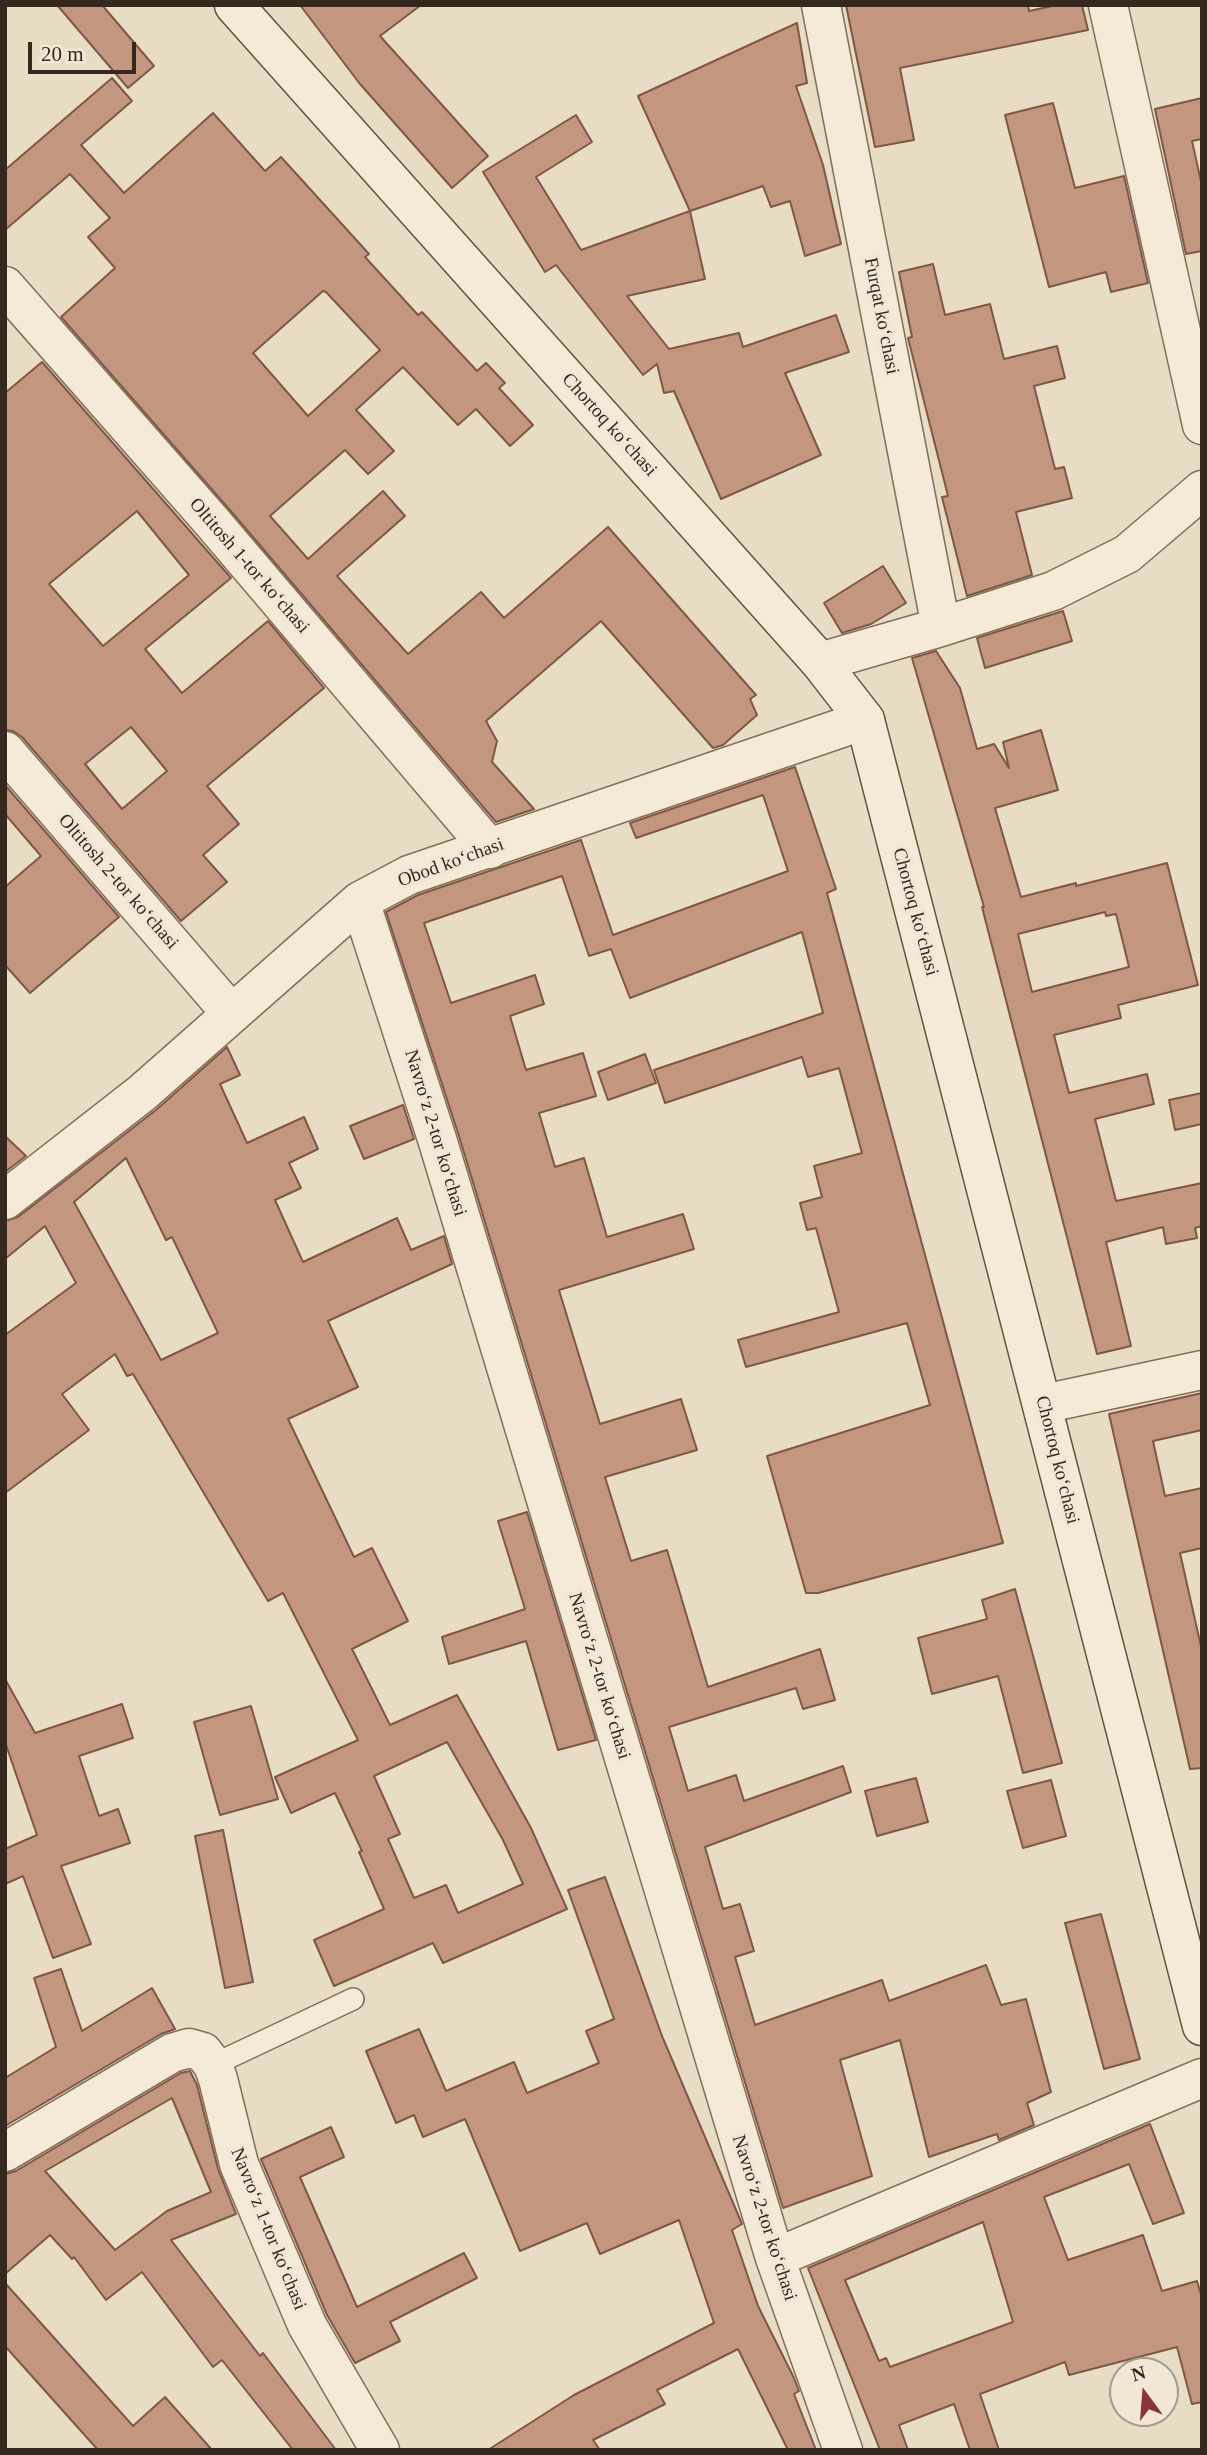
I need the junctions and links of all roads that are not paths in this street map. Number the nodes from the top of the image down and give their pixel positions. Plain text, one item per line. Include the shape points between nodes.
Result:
1 (234, 5) edge
2 (821, 5) edge
3 (1108, 5) edge
4 (5, 286) edge
5 (1202, 425) edge
6 (1202, 491) edge
7 (941, 627) junction
8 (820, 662) junction
9 (865, 720) junction
10 (5, 751) edge
11 (490, 849) junction
12 (360, 901) junction
13 (231, 1013) junction
14 (5, 1200) edge
15 (1202, 1370) edge
16 (1043, 1404) junction
17 (354, 2000) dead end
18 (1202, 2026) edge
19 (213, 2065) junction
20 (1202, 2078) edge
21 (5, 2152) edge
22 (775, 2258) junction
23 (380, 2450) edge
24 (843, 2450) edge

1 - 8 street, Chortoq koʻchasi
2 - 7 street, Furqat koʻchasi
3 - 5 street
4 - 11 street, Oltitosh 1-tor koʻchasi
6 - 7 street via 1127,554 1053,591
7 - 8 street
8 - 9 street, Chortoq koʻchasi
9 - 11 street, Obod koʻchasi
9 - 16 street, Chortoq koʻchasi
10 - 13 street, Oltitosh 2-tor koʻchasi
11 - 12 street, Obod koʻchasi via 409,875
12 - 13 street, Obod koʻchasi
12 - 22 street, Navroʻz 2-tor koʻchasi via 438,1142
13 - 14 street, Obod koʻchasi via 142,1093
15 - 16 street
16 - 18 street, Chortoq koʻchasi
17 - 19 lane
19 - 21 street via 203,2052 189,2048 172,2053
19 - 23 street, Navroʻz 1-tor koʻchasi via 239,2164 307,2325
20 - 22 street
22 - 24 street, Navroʻz 2-tor koʻchasi

